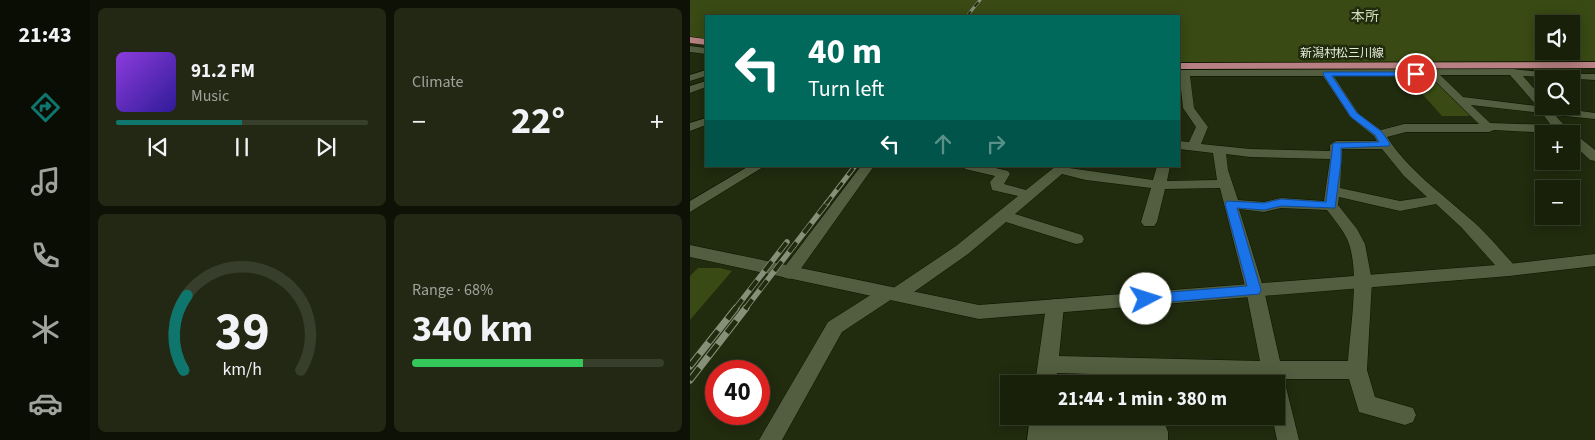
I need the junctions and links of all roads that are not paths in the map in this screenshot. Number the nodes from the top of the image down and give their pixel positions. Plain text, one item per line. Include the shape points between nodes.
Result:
1 (690, 40) edge
2 (705, 42) edge
3 (1595, 65) edge
4 (1181, 70) edge
5 (1513, 72) junction
6 (705, 73) edge
7 (1327, 74) junction
8 (1433, 74) junction
9 (1595, 77) edge
10 (690, 78) edge
11 (705, 84) edge
12 (690, 90) edge
13 (1535, 96) edge
14 (1460, 100) junction
15 (1535, 110) edge
16 (1580, 114) edge
17 (1550, 115) edge
18 (1595, 116) edge
19 (1560, 125) edge
20 (1487, 126) junction
21 (1535, 130) edge
22 (1382, 139) junction
23 (1580, 144) edge
24 (1180, 145) edge
25 (1193, 147) junction
26 (1219, 150) junction
27 (1336, 156) junction
28 (1595, 157) edge
29 (757, 167) edge
30 (867, 167) edge
31 (974, 167) edge
32 (1164, 167) edge
33 (1062, 168) edge
34 (1227, 184) junction
35 (1160, 185) junction
36 (1030, 196) junction
37 (1332, 198) junction
38 (1440, 198) junction
39 (1231, 204) junction
40 (690, 207) edge
41 (1006, 216) junction
42 (1149, 222) dead end
43 (1076, 239) dead end
44 (690, 251) edge
45 (1595, 260) edge
46 (1509, 270) junction
47 (789, 273) junction
48 (1364, 281) junction
49 (1255, 290) junction
50 (892, 294) junction
51 (1055, 306) junction
52 (1357, 370) junction
53 (1046, 374) edge
54 (1079, 375) edge
55 (1274, 375) edge
56 (1285, 380) edge
57 (1405, 415) dead end
58 (1285, 425) edge
59 (1039, 430) edge
60 (770, 440) edge
61 (1158, 440) edge
62 (1288, 440) edge

1 - 2 main road
3 - 4 main road, 新潟村松三川線
4 - 7 street
4 - 25 street via 1189,115 1202,127
5 - 8 street
5 - 9 street
5 - 13 street
6 - 10 street
7 - 8 street
7 - 22 street via 1354,115
8 - 14 street
11 - 12 street
14 - 15 street
14 - 20 street
16 - 18 street
17 - 19 street
20 - 21 street
20 - 22 street via 1489,128 1404,128
22 - 27 street via 1336,145
22 - 38 street via 1409,173
23 - 28 street
24 - 25 street
25 - 26 street
26 - 27 street
26 - 34 street via 1221,170
27 - 37 street
29 - 40 street
30 - 47 street
31 - 36 street via 1003,174 997,187
32 - 35 street
33 - 35 street via 1086,176
33 - 36 street
34 - 35 street
34 - 39 street
35 - 42 street
36 - 41 street
37 - 38 street via 1400,206
37 - 39 street via 1264,207
37 - 48 street via 1357,244
38 - 46 street
39 - 49 street
41 - 43 street
41 - 50 street via 962,250
44 - 47 street
45 - 46 street
46 - 48 street
47 - 50 street
48 - 49 street
48 - 52 street
49 - 51 street
49 - 55 street
50 - 51 street via 979,312
50 - 60 street via 835,327
51 - 53 street
52 - 56 street
52 - 57 street via 1367,405
53 - 54 street
58 - 62 street
59 - 61 street via 1157,432

